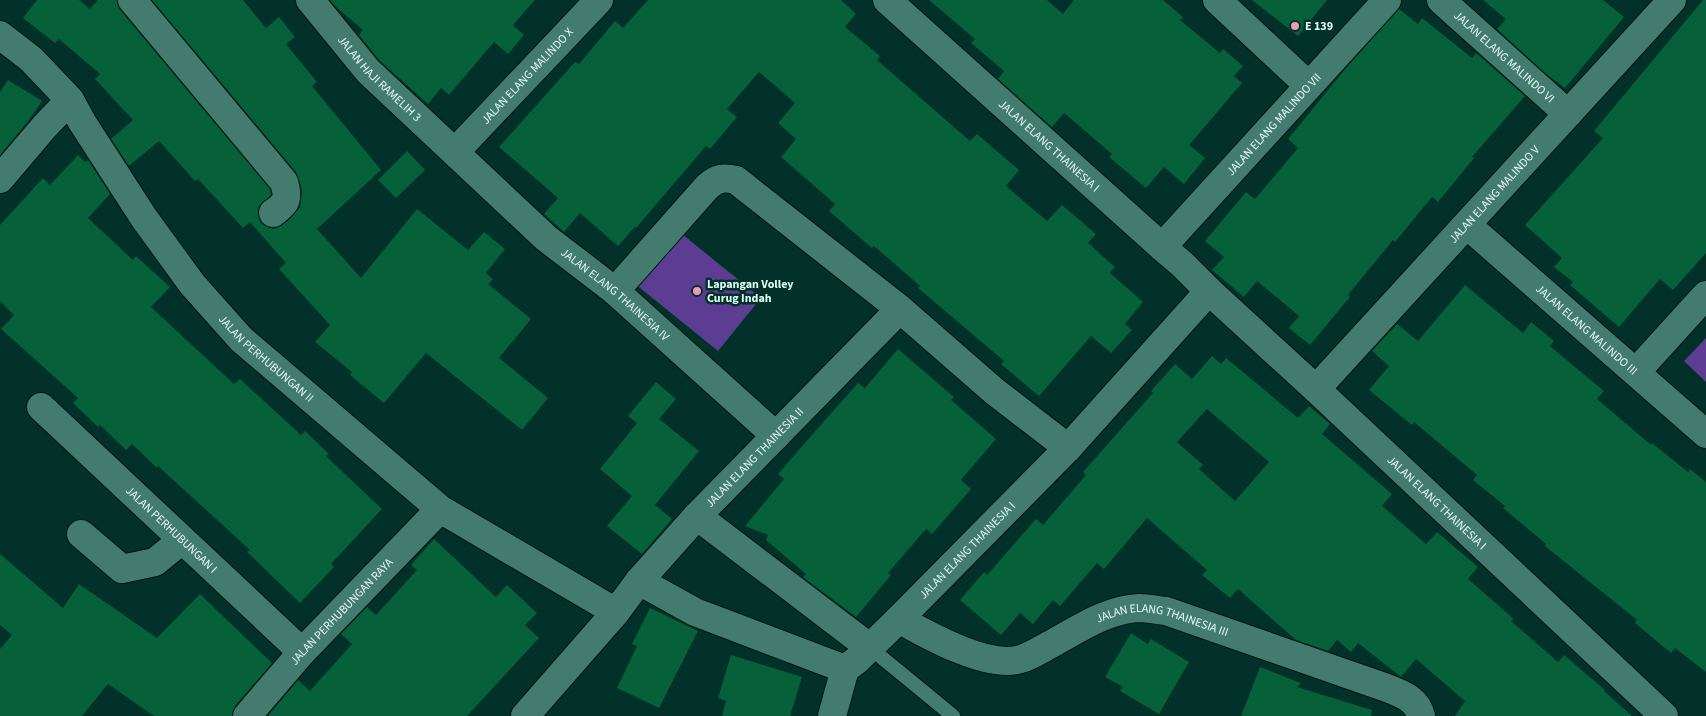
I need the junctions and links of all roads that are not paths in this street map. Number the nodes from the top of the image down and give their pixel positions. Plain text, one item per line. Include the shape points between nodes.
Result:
1 (132, 0) edge
2 (310, 0) edge
3 (599, 0) edge
4 (888, 0) edge
5 (1217, 0) edge
6 (1387, 0) edge
7 (1442, 0) edge
8 (1672, 0) edge
9 (0, 35) edge
10 (1308, 85) junction
11 (70, 100) junction
12 (1568, 114) junction
13 (455, 152) junction
14 (0, 179) edge
15 (273, 213) dead end
16 (1467, 225) junction
17 (1162, 247) junction
18 (615, 291) junction
19 (1209, 291) junction
20 (1706, 295) edge
21 (900, 310) junction
22 (1636, 372) junction
23 (1316, 389) junction
24 (41, 407) dead end
25 (1706, 434) edge
26 (776, 436) junction
27 (1068, 448) junction
28 (440, 509) junction
29 (697, 516) junction
30 (80, 534) dead end
31 (182, 540) junction
32 (639, 580) junction
33 (616, 612) junction
34 (899, 619) junction
35 (869, 646) junction
36 (302, 652) junction
37 (845, 669) junction
38 (833, 710) edge
39 (248, 716) edge
40 (525, 716) edge
41 (953, 716) edge
42 (1421, 716) edge
43 (1664, 716) edge

1 - 15 street via 284,182 287,194 284,204
2 - 13 street, JALAN HAJI RAMELIH 3 via 368,71
3 - 13 street, JALAN ELANG MALINDO X
4 - 17 street, JALAN ELANG THAINESIA I
5 - 10 street
6 - 10 street, JALAN ELANG MALINDO VII
7 - 12 street, JALAN ELANG MALINDO VI
8 - 12 street, JALAN ELANG MALINDO V
9 - 11 street, JALAN PERHUBUNGAN II via 31,58
10 - 17 street, JALAN ELANG MALINDO VII
11 - 14 street
11 - 28 street, JALAN PERHUBUNGAN II via 144,218 192,284 241,339
12 - 16 street, JALAN ELANG MALINDO V
13 - 18 street, JALAN ELANG THAINESIA IV via 546,238
16 - 22 street, JALAN ELANG MALINDO III
16 - 23 street, JALAN ELANG MALINDO V
17 - 19 street, JALAN ELANG THAINESIA I
18 - 21 street via 707,187 715,180 725,178 736,180
18 - 26 street, JALAN ELANG THAINESIA IV
19 - 23 street, JALAN ELANG THAINESIA I
19 - 27 street, JALAN ELANG THAINESIA I
20 - 22 street
21 - 26 street, JALAN ELANG THAINESIA II
21 - 27 street via 994,391
22 - 25 street, JALAN ELANG MALINDO III
23 - 43 street, JALAN ELANG THAINESIA I
24 - 31 street, JALAN PERHUBUNGAN I
26 - 29 street, JALAN ELANG THAINESIA II
27 - 34 street, JALAN ELANG THAINESIA I
28 - 33 street, JALAN PERHUBUNGAN II
28 - 36 street, JALAN PERHUBUNGAN RAYA
29 - 32 street, JALAN ELANG THAINESIA II
29 - 35 street
30 - 31 street via 122,569 155,562
31 - 36 street, JALAN PERHUBUNGAN I
32 - 33 street, JALAN ELANG THAINESIA II
32 - 37 street via 695,612
33 - 40 street, JALAN ELANG THAINESIA II
34 - 35 street, JALAN ELANG THAINESIA I
34 - 42 street, JALAN ELANG THAINESIA III via 935,640 1002,661 1017,660 1041,650 1118,612 1139,608 1166,611 1388,688 1411,699
35 - 37 street, JALAN ELANG THAINESIA I
35 - 41 lane
36 - 39 street, JALAN PERHUBUNGAN RAYA
37 - 38 street

